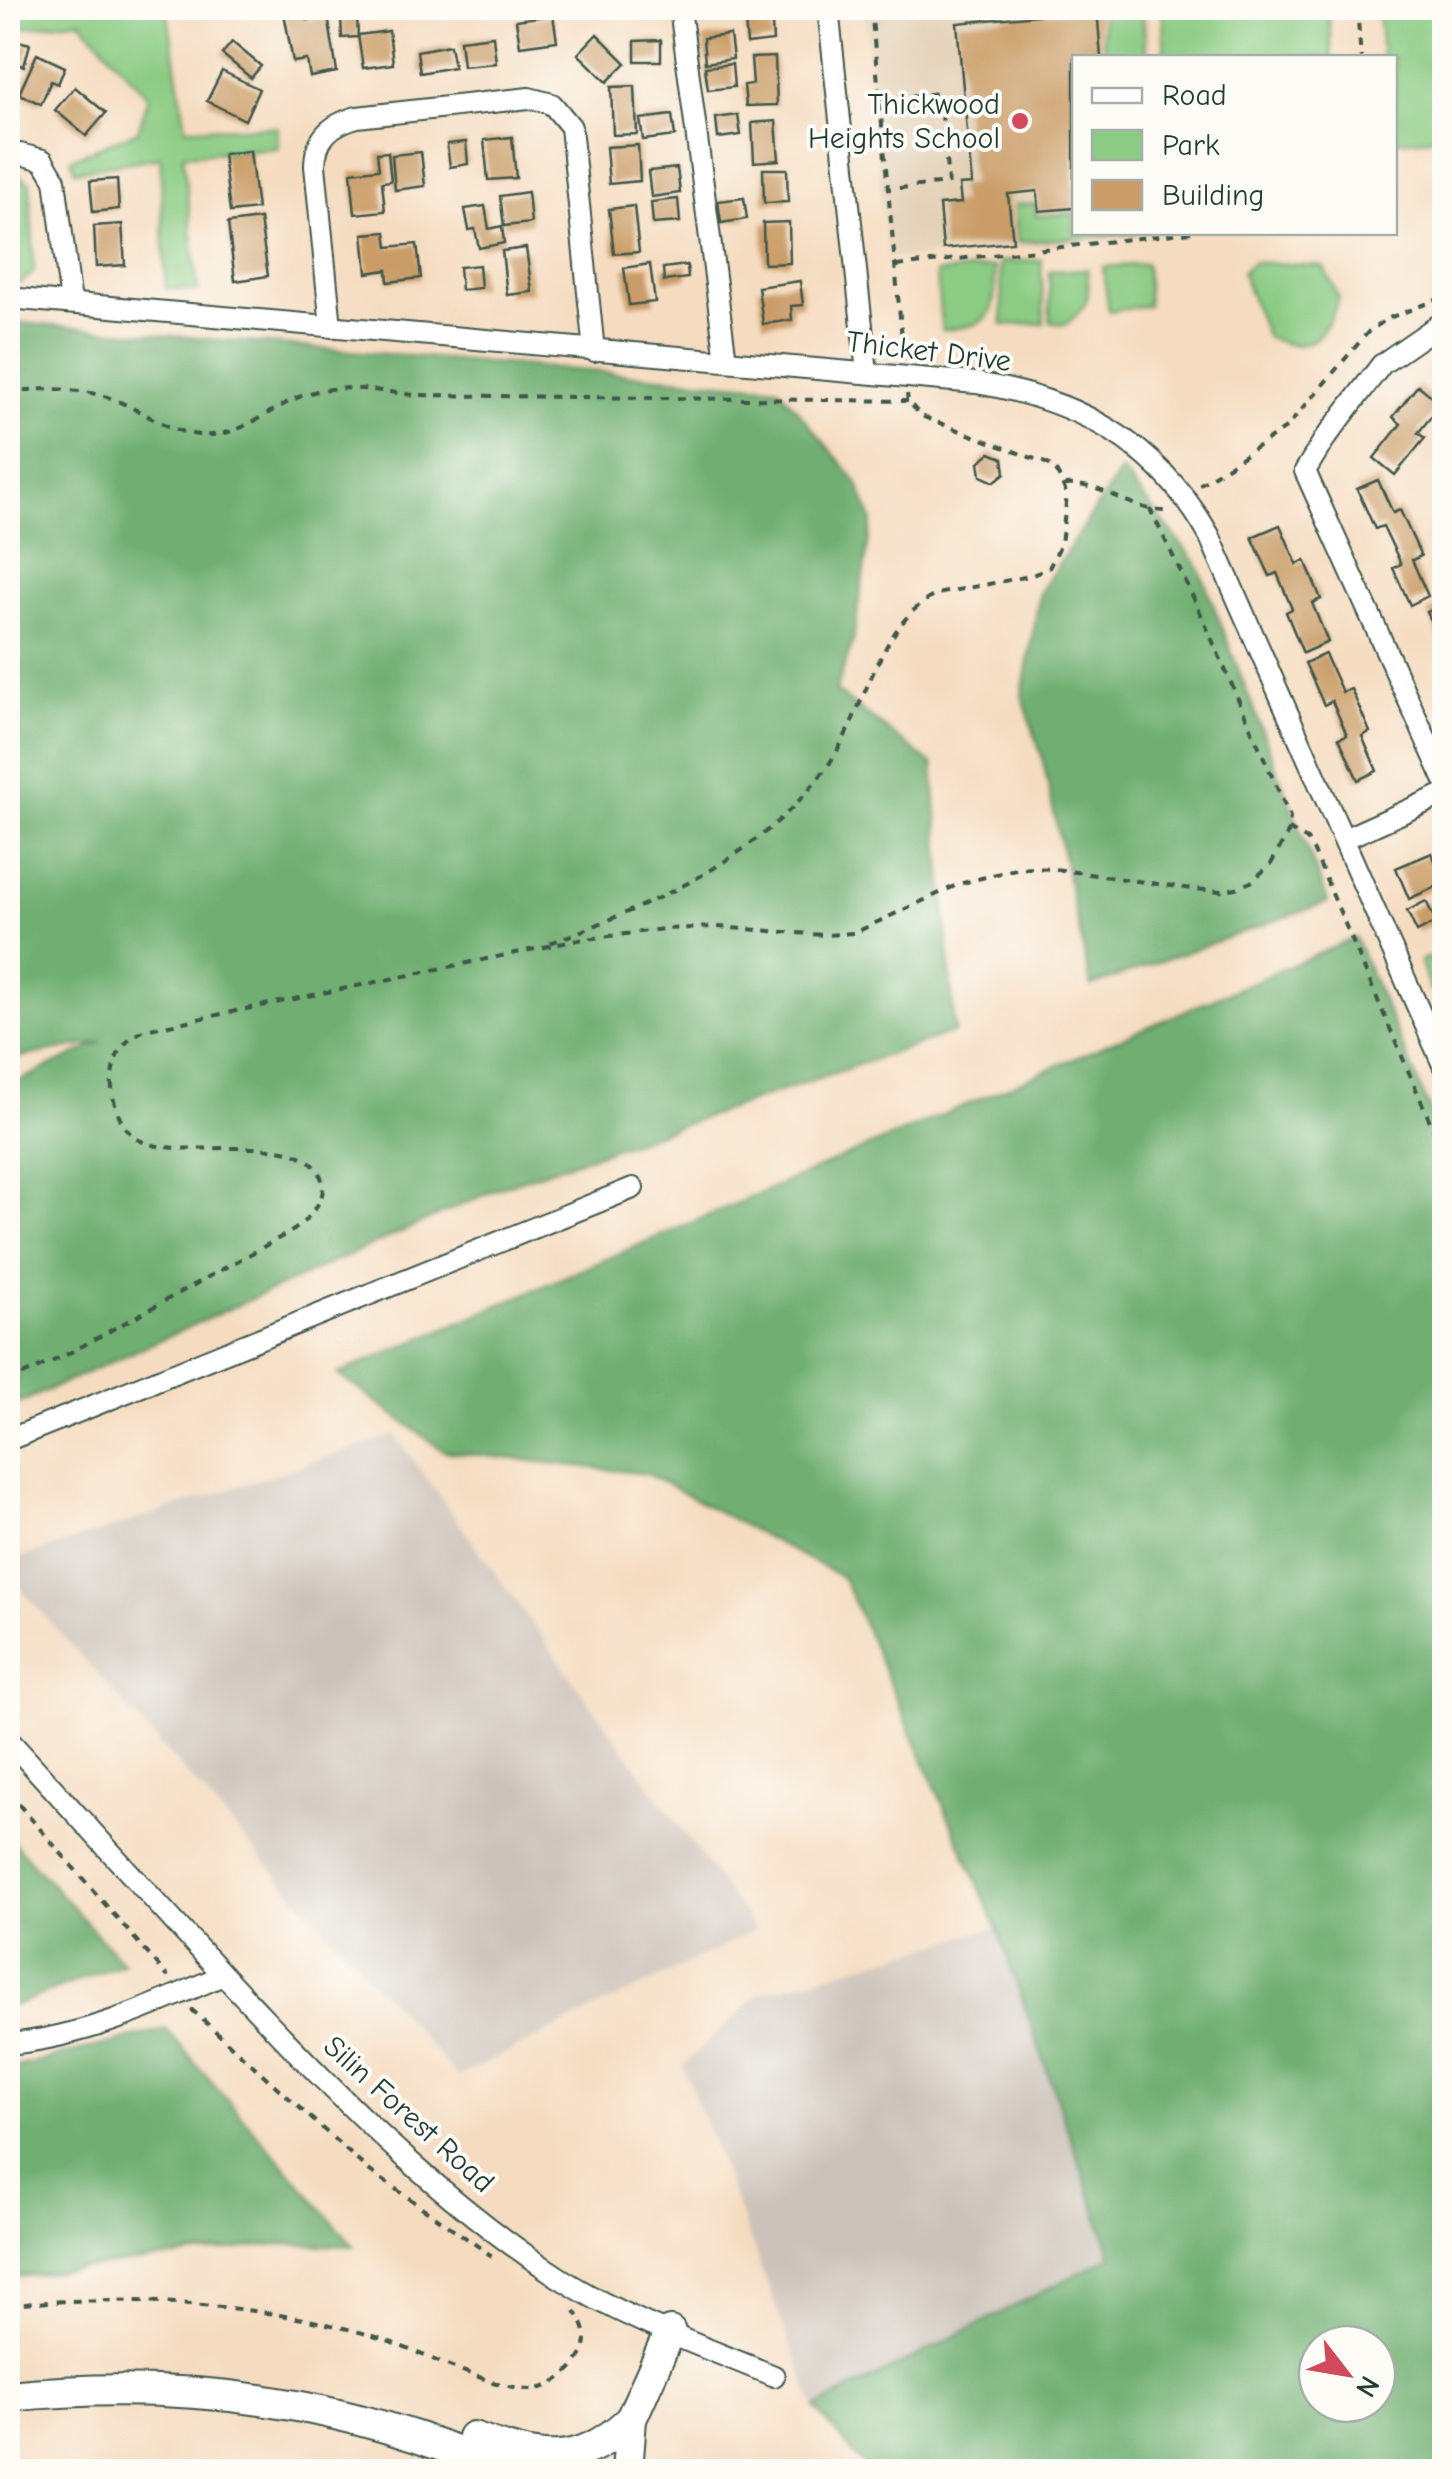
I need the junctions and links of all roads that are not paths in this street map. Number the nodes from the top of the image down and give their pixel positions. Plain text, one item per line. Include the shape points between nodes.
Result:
1 (680, 8) edge
2 (828, 8) edge
3 (8, 156) edge
4 (8, 298) edge
5 (71, 304) junction
6 (1444, 326) edge
7 (332, 327) junction
8 (594, 351) junction
9 (726, 362) junction
10 (867, 373) junction
11 (1444, 778) edge
12 (1444, 794) edge
13 (1344, 839) junction
14 (1444, 1067) edge
15 (633, 1188) dead end
16 (8, 1440) edge
17 (8, 1738) edge
18 (223, 1976) junction
19 (8, 2044) edge
20 (670, 2332) junction
21 (774, 2376) dead end
22 (185, 2390) junction
23 (8, 2396) edge
24 (630, 2418) junction
25 (506, 2472) edge
26 (627, 2472) edge

1 - 9 street
2 - 10 street
3 - 5 street via 43,160 55,180
4 - 5 street, Thicket Drive
5 - 7 street, Thicket Drive
6 - 11 street via 1382,364 1306,472
7 - 8 street, Thicket Drive
7 - 8 street via 315,166 323,135 356,117 542,99 567,118 574,136
8 - 9 street, Thicket Drive
9 - 10 street, Thicket Drive
10 - 13 street, Thicket Drive via 1023,393 1093,419 1156,464 1198,514 1224,564
12 - 13 street
13 - 14 street, Thicket Drive
15 - 16 street
17 - 18 street, Silin Forest Road
18 - 19 street via 124,2018
18 - 20 street, Silin Forest Road via 377,2134 476,2216 560,2278
20 - 21 street, Silin Forest Road
20 - 24 highway
22 - 23 highway via 96,2388
22 - 24 highway via 317,2396 546,2457 590,2448
22 - 25 highway via 358,2419 424,2436
24 - 26 highway

